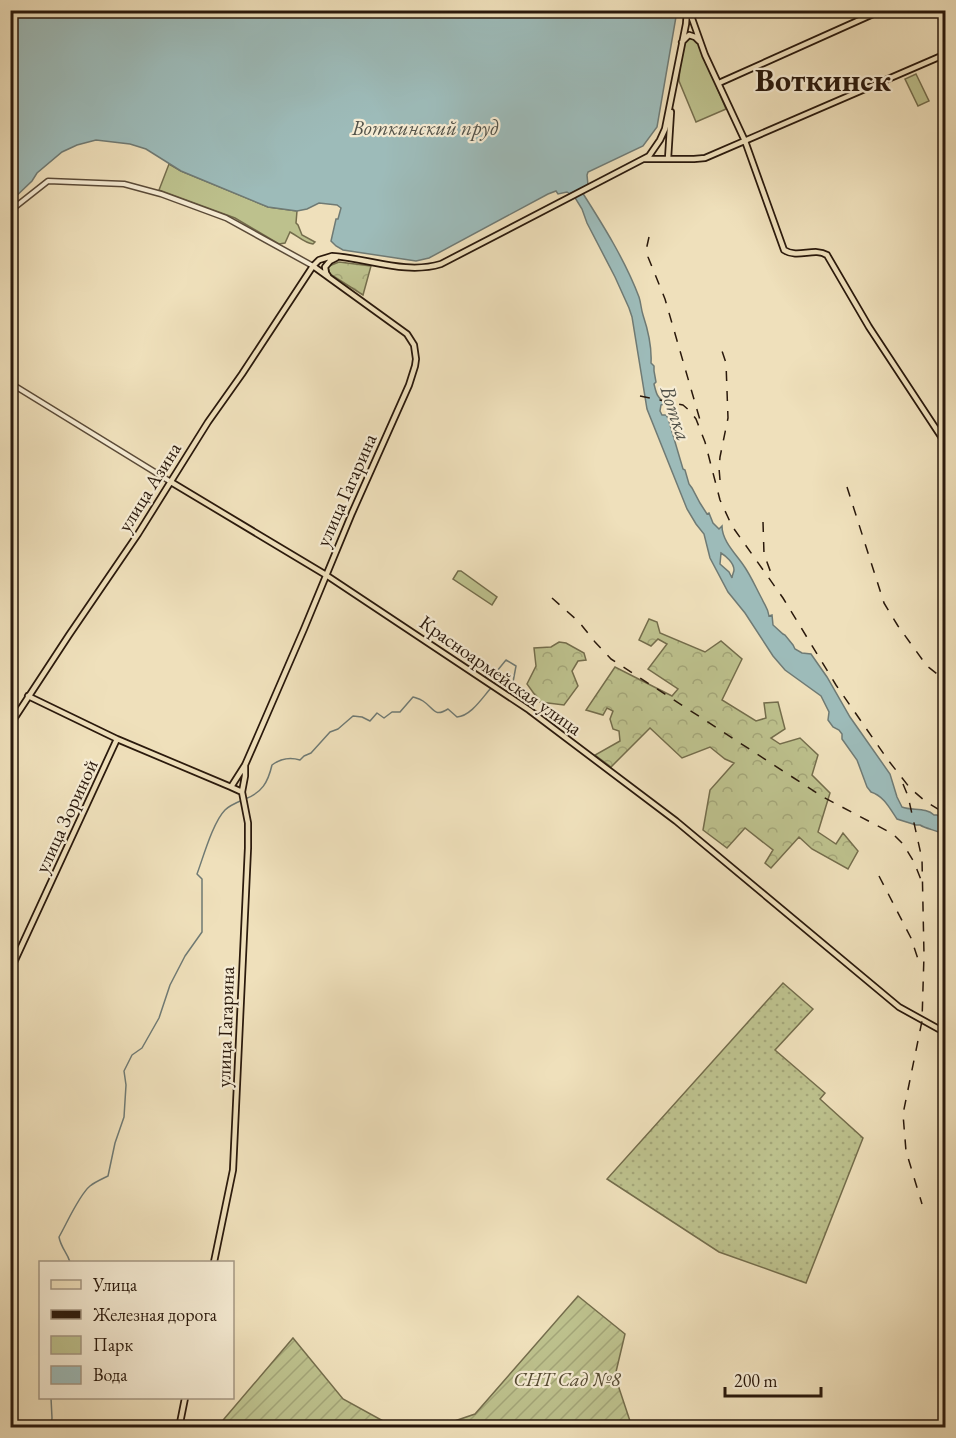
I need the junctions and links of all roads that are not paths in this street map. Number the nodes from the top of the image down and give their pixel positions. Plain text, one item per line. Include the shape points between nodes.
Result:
1 (688, 10) edge
2 (882, 10) edge
3 (700, 42) junction
4 (681, 44) junction
5 (945, 54) edge
6 (719, 83) junction
7 (672, 97) junction
8 (744, 141) junction
9 (645, 159) junction
10 (668, 159) junction
11 (10, 211) edge
12 (341, 257) junction
13 (313, 266) junction
14 (330, 278) junction
15 (10, 383) edge
16 (945, 444) edge
17 (171, 482) junction
18 (326, 575) junction
19 (28, 696) junction
20 (10, 725) edge
21 (117, 739) junction
22 (244, 765) junction
23 (231, 787) junction
24 (242, 792) junction
25 (10, 971) edge
26 (945, 1033) edge
27 (214, 1261) edge
28 (185, 1399) edge
29 (179, 1428) edge

1 - 3 main road
1 - 4 main road
2 - 6 main road
3 - 4 main road via 689,35
3 - 6 main road
4 - 7 main road
5 - 8 main road
6 - 8 main road
7 - 9 main road via 663,135
7 - 10 main road
8 - 10 main road via 705,158
8 - 16 main road via 784,250 796,254 822,252 828,256
9 - 10 main road
9 - 12 main road via 436,266 413,268
11 - 13 street via 48,181 124,184 226,218
12 - 13 main road via 328,257
12 - 14 main road via 327,263 325,270
13 - 14 main road, улица Гагарина
13 - 17 main road, улица Азина
14 - 18 main road, улица Гагарина via 407,334 416,359 402,401
15 - 17 street, Красноармейская улица
17 - 18 main road, Красноармейская улица
17 - 19 main road, улица Азина
18 - 22 main road, улица Гагарина
18 - 26 main road, Красноармейская улица via 554,728 676,821 899,1008
19 - 20 main road, улица Азина
19 - 21 main road
21 - 23 main road
21 - 25 main road, улица Зориной
22 - 23 main road
22 - 24 main road, улица Гагарина
23 - 24 main road
24 - 27 main road, улица Гагарина via 249,848 233,1170
28 - 29 main road

